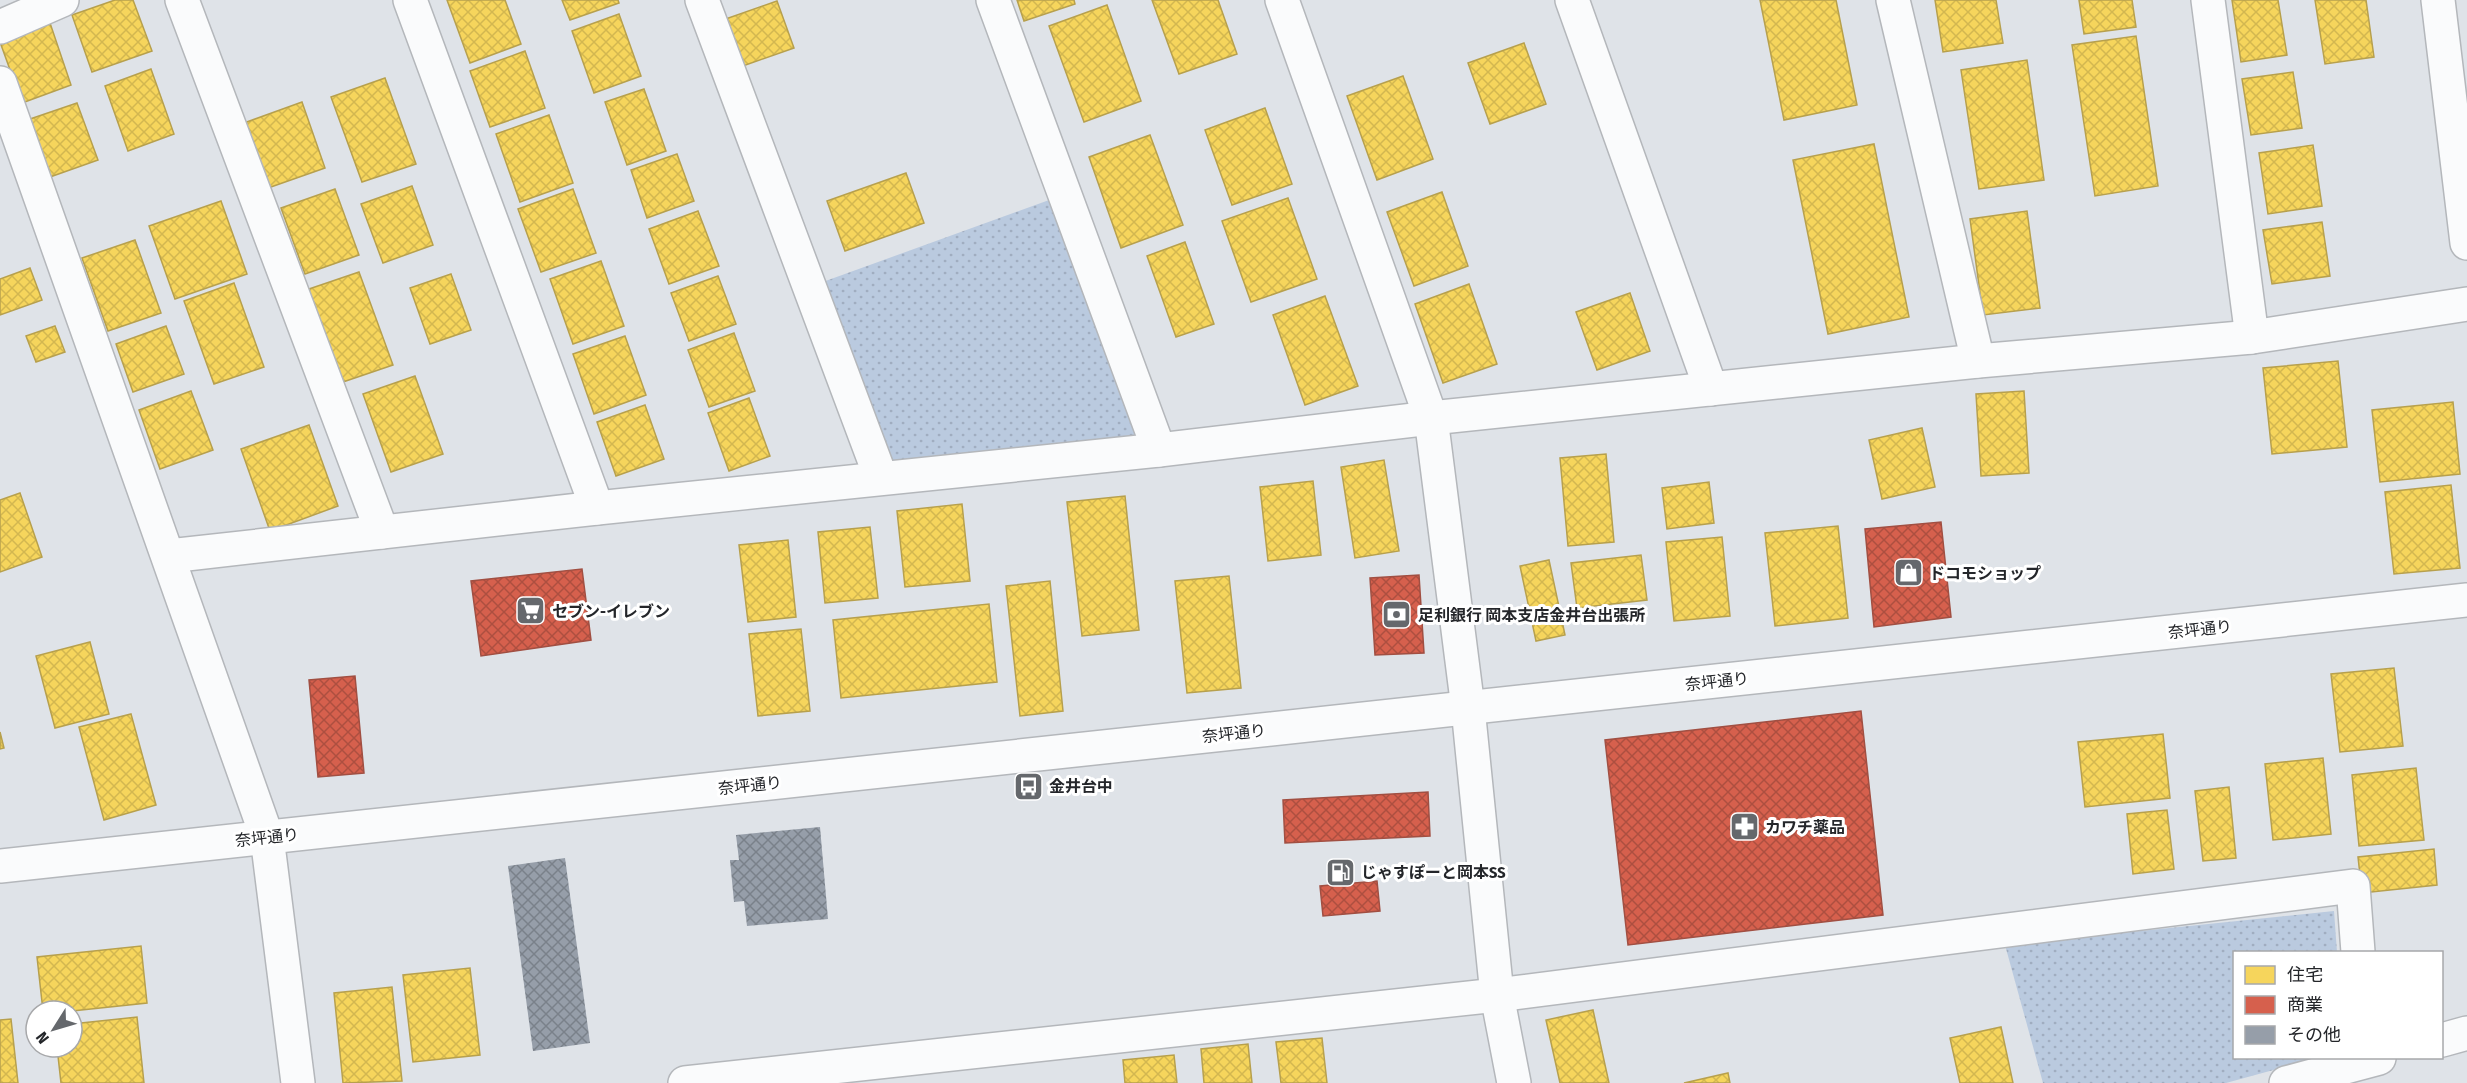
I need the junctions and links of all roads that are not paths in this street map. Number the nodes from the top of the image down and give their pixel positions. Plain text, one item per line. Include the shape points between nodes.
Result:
1 (62, 0) edge
2 (182, 0) edge
3 (410, 0) edge
4 (702, 0) edge
5 (993, 0) edge
6 (1282, 0) edge
7 (1572, 0) edge
8 (1893, 0) edge
9 (2208, 0) edge
10 (2438, 0) edge
11 (0, 27) edge
12 (0, 83) edge
13 (2467, 243) edge
14 (2467, 304) edge
15 (2252, 337) junction
16 (1978, 361) junction
17 (1711, 388) junction
18 (1431, 418) junction
19 (1159, 450) junction
20 (881, 478) junction
21 (597, 508) junction
22 (382, 532) junction
23 (169, 556) junction
24 (2467, 600) edge
25 (1468, 708) junction
26 (267, 837) junction
27 (0, 866) edge
28 (2358, 951) edge
29 (1497, 995) junction
30 (2467, 1033) edge
31 (2443, 1040) edge
32 (2371, 1059) edge
33 (298, 1083) edge
34 (685, 1083) edge
35 (1514, 1083) edge
36 (2286, 1083) edge

1 - 11 street
2 - 22 street
3 - 21 street
4 - 20 street
5 - 19 street
6 - 18 street
7 - 17 street
8 - 16 street
9 - 15 street
10 - 13 street
12 - 23 street
14 - 15 street
15 - 16 street
16 - 17 street
17 - 18 street
18 - 19 street
18 - 25 street
19 - 20 street
20 - 21 street
21 - 22 street
22 - 23 street
23 - 26 street
24 - 25 street, 奈坪通り
25 - 26 street, 奈坪通り
25 - 29 street
26 - 27 street, 奈坪通り
26 - 33 street
28 - 29 street via 2353,886
29 - 34 street
29 - 35 street
30 - 31 street
32 - 36 street

